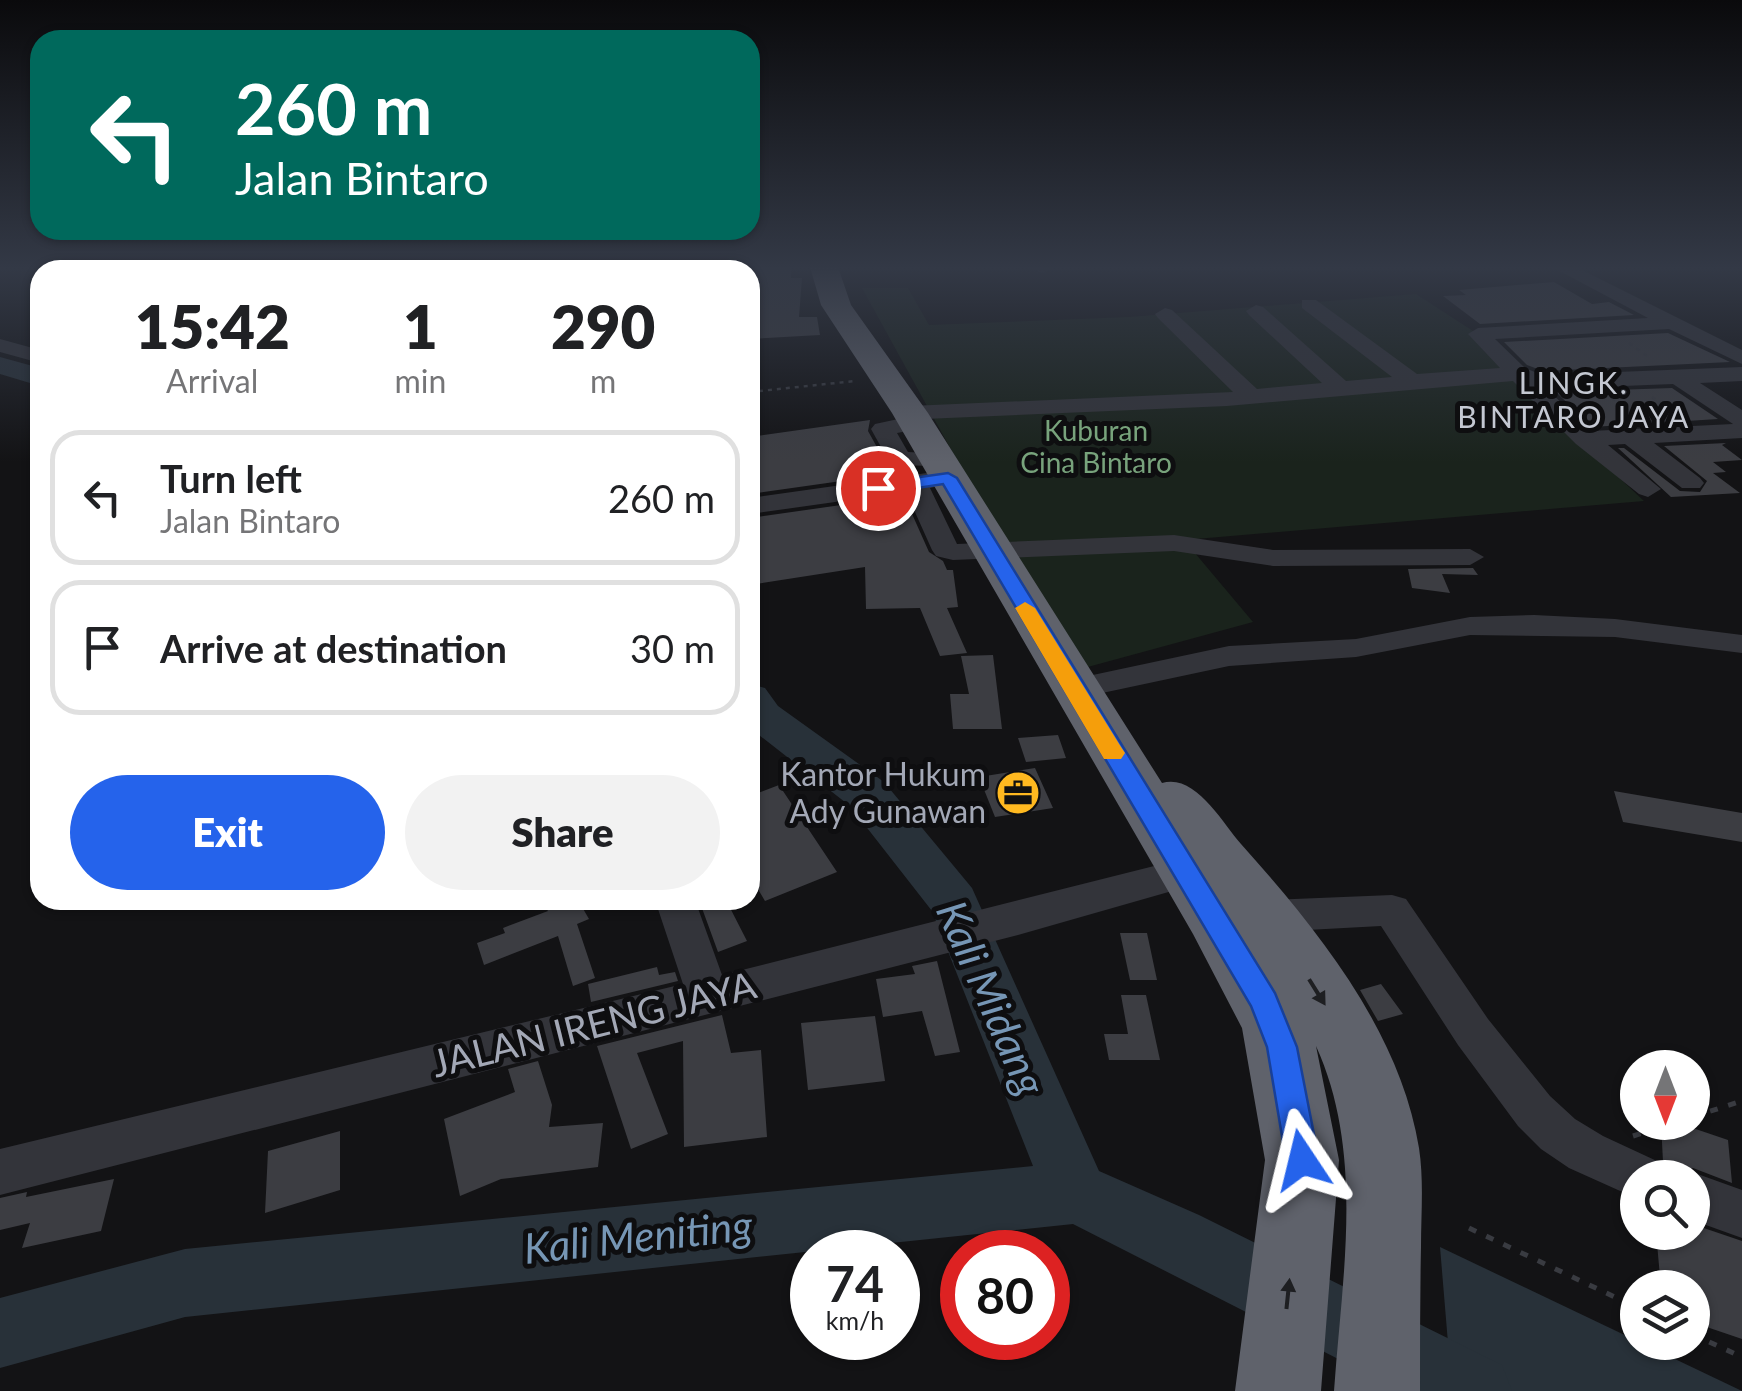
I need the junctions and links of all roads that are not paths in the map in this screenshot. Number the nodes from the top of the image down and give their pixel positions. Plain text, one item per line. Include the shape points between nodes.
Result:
1 (854, 332) edge
2 (1184, 332) edge
3 (1279, 332) edge
4 (1346, 332) edge
5 (1516, 332) edge
6 (1688, 332) edge
7 (0, 345) edge
8 (30, 354) edge
9 (1742, 358) edge
10 (1516, 374) junction
11 (1742, 374) edge
12 (1678, 378) junction
13 (1411, 380) junction
14 (1339, 386) junction
15 (1252, 398) junction
16 (912, 418) junction
17 (1742, 420) edge
18 (1742, 430) edge
19 (1631, 436) junction
20 (1585, 439) junction
21 (932, 473) junction
22 (1690, 483) dead end
23 (1648, 489) dead end
24 (760, 504) edge
25 (990, 550) junction
26 (1470, 558) dead end
27 (1742, 644) edge
28 (1086, 709) junction
29 (1186, 874) junction
30 (678, 910) edge
31 (1268, 916) junction
32 (708, 996) junction
33 (1620, 1168) edge
34 (0, 1172) edge
35 (1710, 1202) edge
36 (1742, 1214) edge
37 (1278, 1391) edge
38 (1377, 1391) edge

1 - 16 highway
2 - 15 street
3 - 14 street
4 - 13 street
5 - 10 street via 1478,334
6 - 9 street
7 - 8 street
10 - 12 street via 1538,382
10 - 13 street
10 - 20 street
11 - 12 street
12 - 17 street
13 - 14 street
14 - 15 street
15 - 16 street
16 - 21 highway
18 - 19 street
19 - 20 street
19 - 22 street
20 - 23 street
21 - 24 street
21 - 25 highway
25 - 26 street via 1174,543 1272,558
25 - 28 highway
27 - 28 street via 1615,628 1470,626 1356,648 1211,659
28 - 29 highway
28 - 31 highway
29 - 32 street, JALAN IRENG JAYA
37 -> 29 highway via 1302,1160 1282,1047
30 - 32 street
31 - 33 street via 1392,910 1534,1111 1558,1134
31 -> 38 highway via 1356,1060 1381,1141
32 - 34 street, JALAN IRENG JAYA
35 - 36 street

